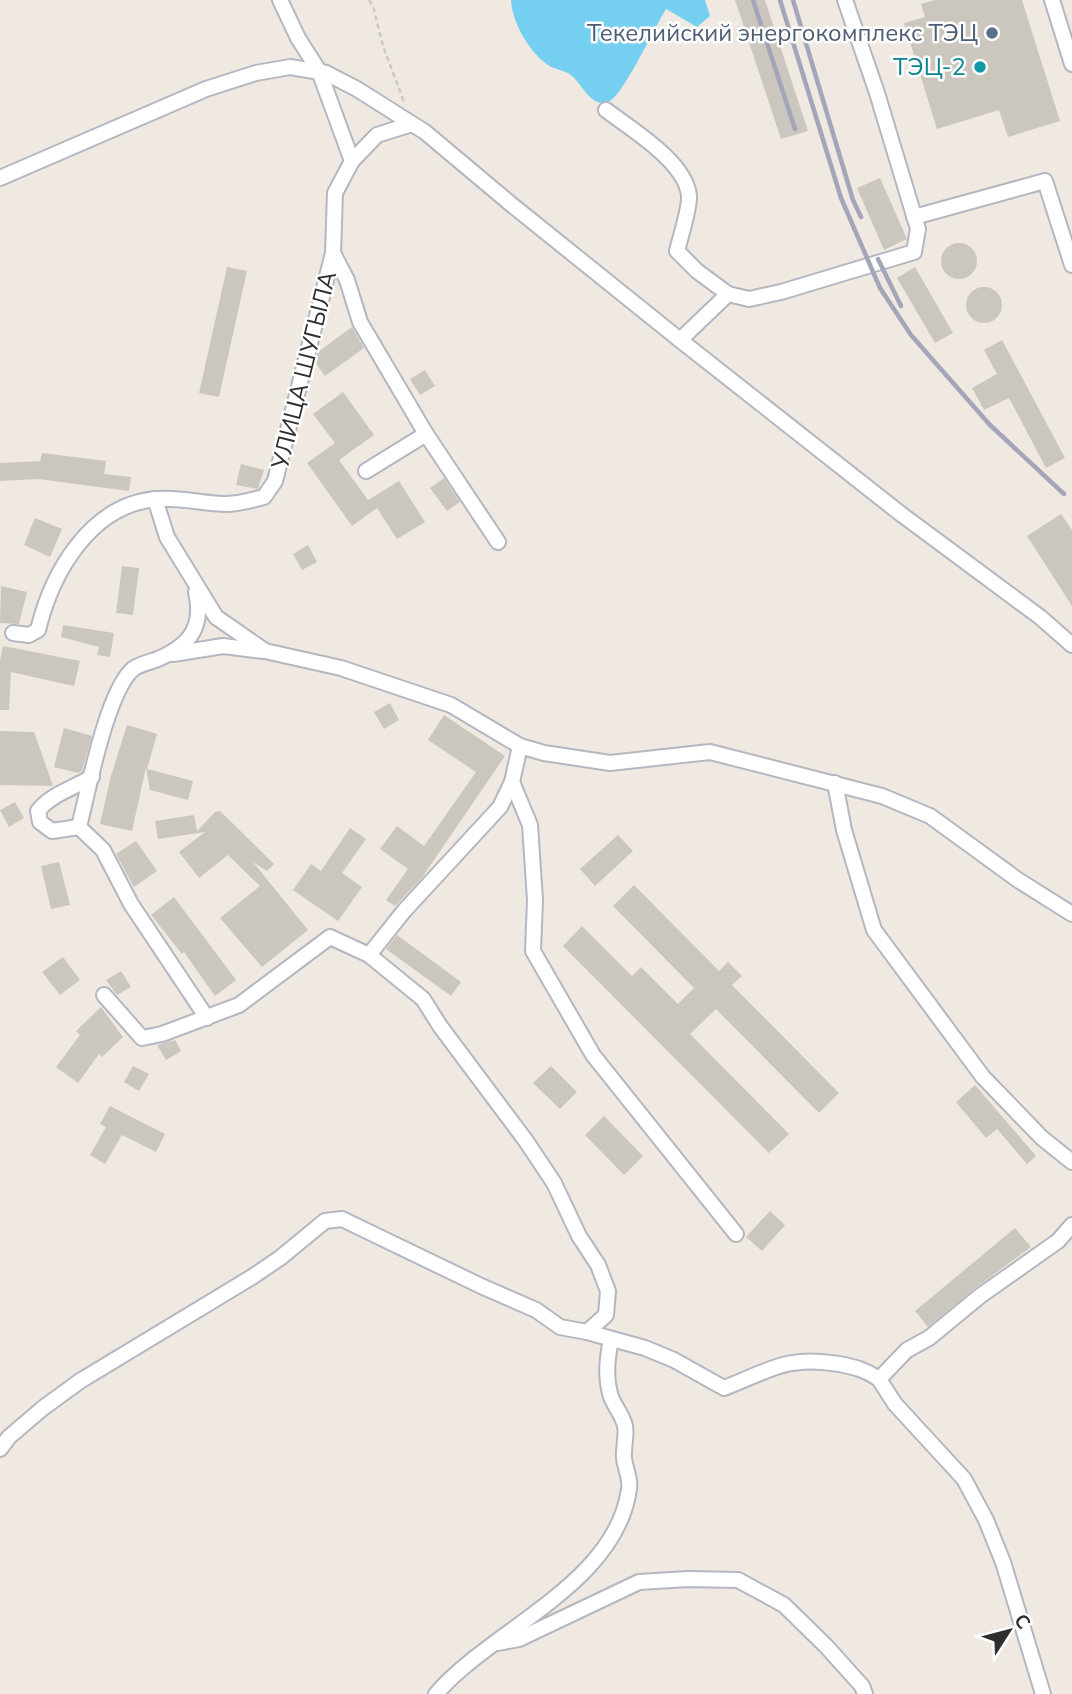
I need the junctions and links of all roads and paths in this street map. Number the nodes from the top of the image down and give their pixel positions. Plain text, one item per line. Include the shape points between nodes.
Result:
1 (280, 0) edge
2 (369, 0) edge
3 (845, 0) edge
4 (1052, 0) edge
5 (1072, 64) edge
6 (319, 71) junction
7 (606, 110) dead end
8 (412, 124) junction
9 (352, 161) junction
10 (0, 178) edge
11 (914, 217) junction
12 (333, 253) junction
13 (1072, 265) edge
14 (728, 294) junction
15 (680, 340) junction
16 (426, 434) junction
17 (366, 471) dead end
18 (155, 499) junction
19 (498, 542) dead end
20 (194, 584) junction
21 (13, 633) dead end
22 (1072, 645) edge
23 (265, 651) junction
24 (168, 655) junction
25 (520, 746) junction
26 (92, 777) junction
27 (512, 782) junction
28 (835, 783) junction
29 (79, 827) junction
30 (1072, 914) edge
31 (369, 955) junction
32 (104, 995) dead end
33 (208, 1018) junction
34 (1072, 1162) edge
35 (1072, 1226) edge
36 (736, 1234) dead end
37 (587, 1332) junction
38 (611, 1339) junction
39 (879, 1379) junction
40 (0, 1449) edge
41 (490, 1645) junction
42 (436, 1694) edge
43 (865, 1694) edge
44 (1043, 1694) edge

1 - 6 street
2 - 8 path
3 - 11 street
4 - 5 street
6 - 8 street
6 - 9 street
6 - 10 street via 290,67 206,89
7 - 14 street via 679,171 689,197 677,251
8 - 9 street, УЛИЦА ШУГЫЛА via 377,135
8 - 15 street
9 - 12 street, УЛИЦА ШУГЫЛА via 335,192
11 - 13 street via 1045,181
11 - 14 street via 918,229 914,252 781,292 749,299
12 - 16 street via 360,322
12 - 18 street, УЛИЦА ШУГЫЛА via 275,481 264,497 228,504
14 - 15 street
15 - 22 street
16 - 17 street
16 - 19 street
18 - 20 street via 167,537
18 - 21 street, УЛИЦА ШУГЫЛА via 112,513 89,530 45,600 38,630 29,635
20 - 23 street via 216,617
20 - 24 street via 200,612 194,629 187,642
23 - 24 street via 223,646
23 - 25 street via 341,668 451,705
24 - 26 street via 134,668 121,684
25 - 27 street
25 - 28 street via 610,763 710,752
26 - 29 street
26 - 29 street via 47,799 38,811 40,822 52,831
27 - 31 street via 500,807
27 - 36 street via 530,825 533,951 593,1055
28 - 30 street via 930,816
28 - 34 street via 874,930 983,1077
29 - 33 street via 103,850 131,904
31 - 33 street via 330,937 239,1005
31 - 37 street via 423,999 554,1183 608,1291 606,1315
32 - 33 street via 142,1038
35 - 39 street via 929,1338 907,1350
37 - 38 street
37 - 40 street via 560,1327 536,1310 342,1219 325,1221 240,1284 80,1381
38 - 39 street via 674,1360 724,1388 795,1360 864,1369
38 - 41 street via 606,1367 612,1398 625,1427 624,1458 630,1486 624,1511 608,1543 578,1578
39 - 44 street via 895,1404 964,1479 986,1520
41 - 42 street
41 - 43 street via 519,1639 639,1582 738,1580 784,1605 827,1646

